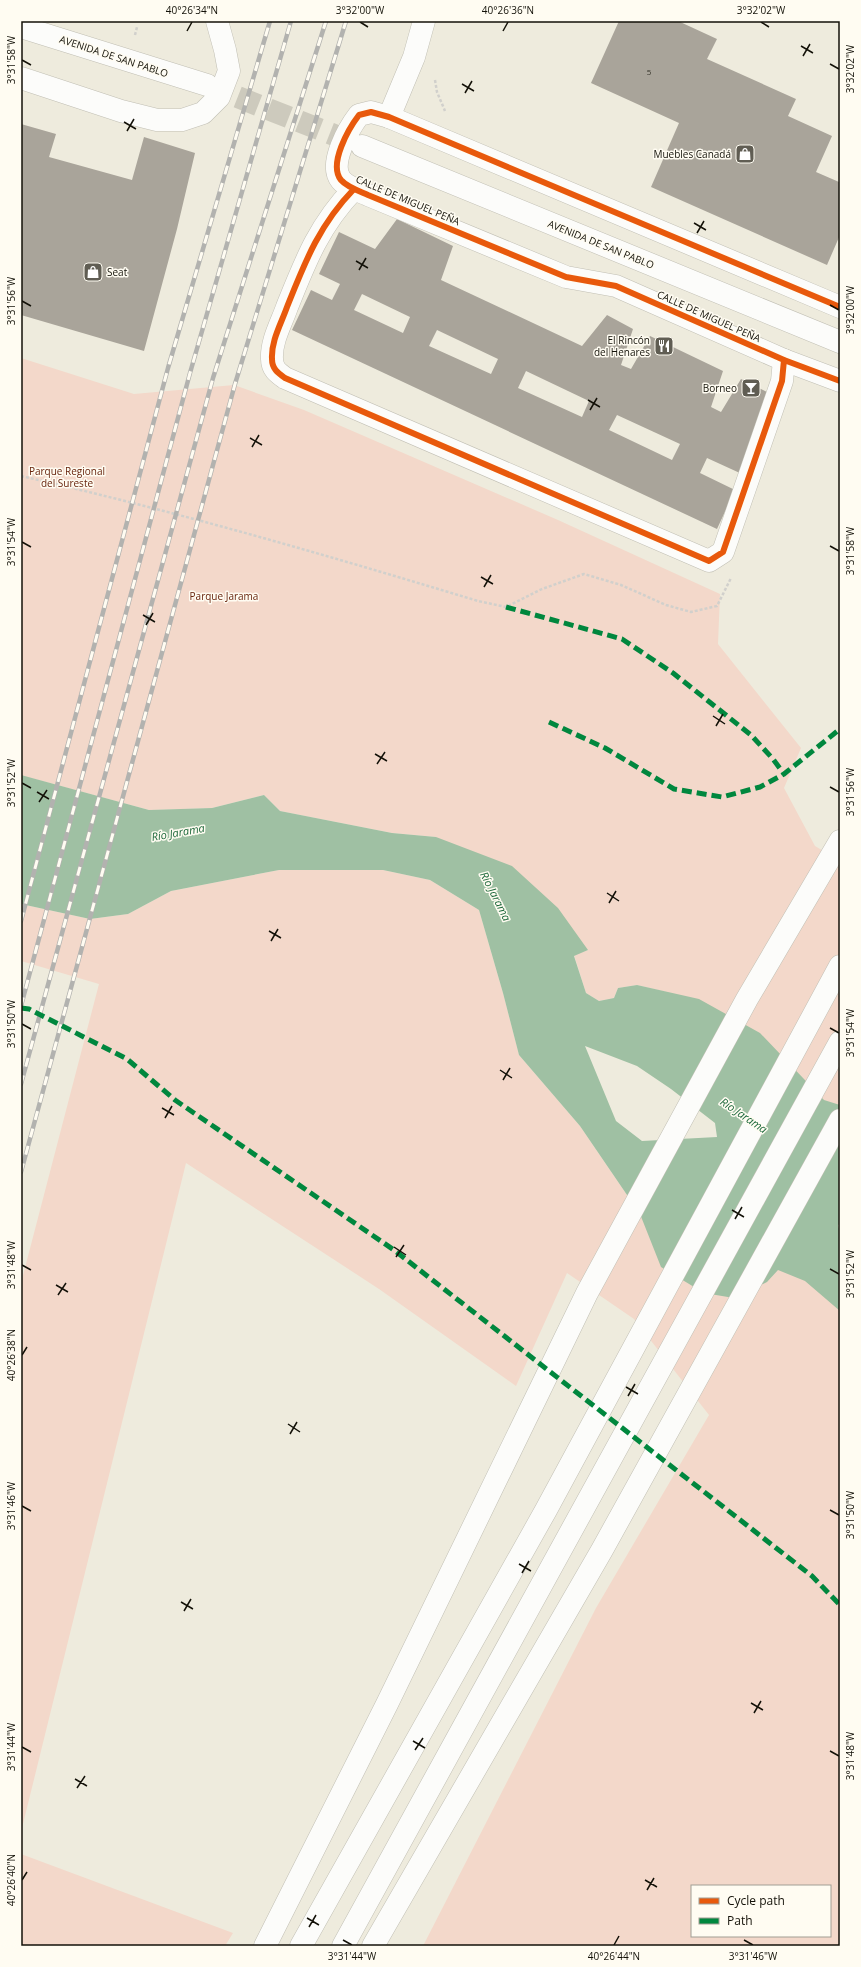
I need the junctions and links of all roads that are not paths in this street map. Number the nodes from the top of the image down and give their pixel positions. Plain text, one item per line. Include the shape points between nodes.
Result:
1 (217, 21) edge
2 (424, 21) edge
3 (21, 27) edge
4 (21, 78) edge
5 (207, 86) tunnel mouth
6 (389, 116) junction
7 (362, 146) tunnel mouth
8 (354, 189) junction
9 (840, 307) edge
10 (840, 342) edge
11 (784, 360) junction
12 (840, 380) edge
13 (840, 841) edge
14 (840, 966) edge
15 (838, 1045) edge
16 (840, 1120) edge
17 (265, 1946) edge
18 (301, 1946) edge
19 (343, 1946) edge
20 (373, 1946) edge

1 - 4 main road via 229,71 219,97 203,113 182,120 157,120 121,111
2 - 6 main road via 414,57
3 - 5 main road, AVENIDA DE SAN PABLO
6 - 8 main road, CALLE DE MIGUEL PEÑA via 371,112 359,115 347,131 336,165 340,179
6 - 9 main road, CALLE DE MIGUEL PEÑA
7 - 10 main road, AVENIDA DE SAN PABLO
8 - 11 main road, CALLE DE MIGUEL PEÑA via 566,276 616,286
8 - 11 main road via 337,206 311,249 273,342 274,369 285,378 708,561 723,552 782,382
11 - 12 main road, CALLE DE MIGUEL PEÑA
13 - 17 main road via 747,998 587,1293 387,1704
14 - 18 main road via 546,1510
15 - 19 main road
16 - 20 main road via 602,1550

